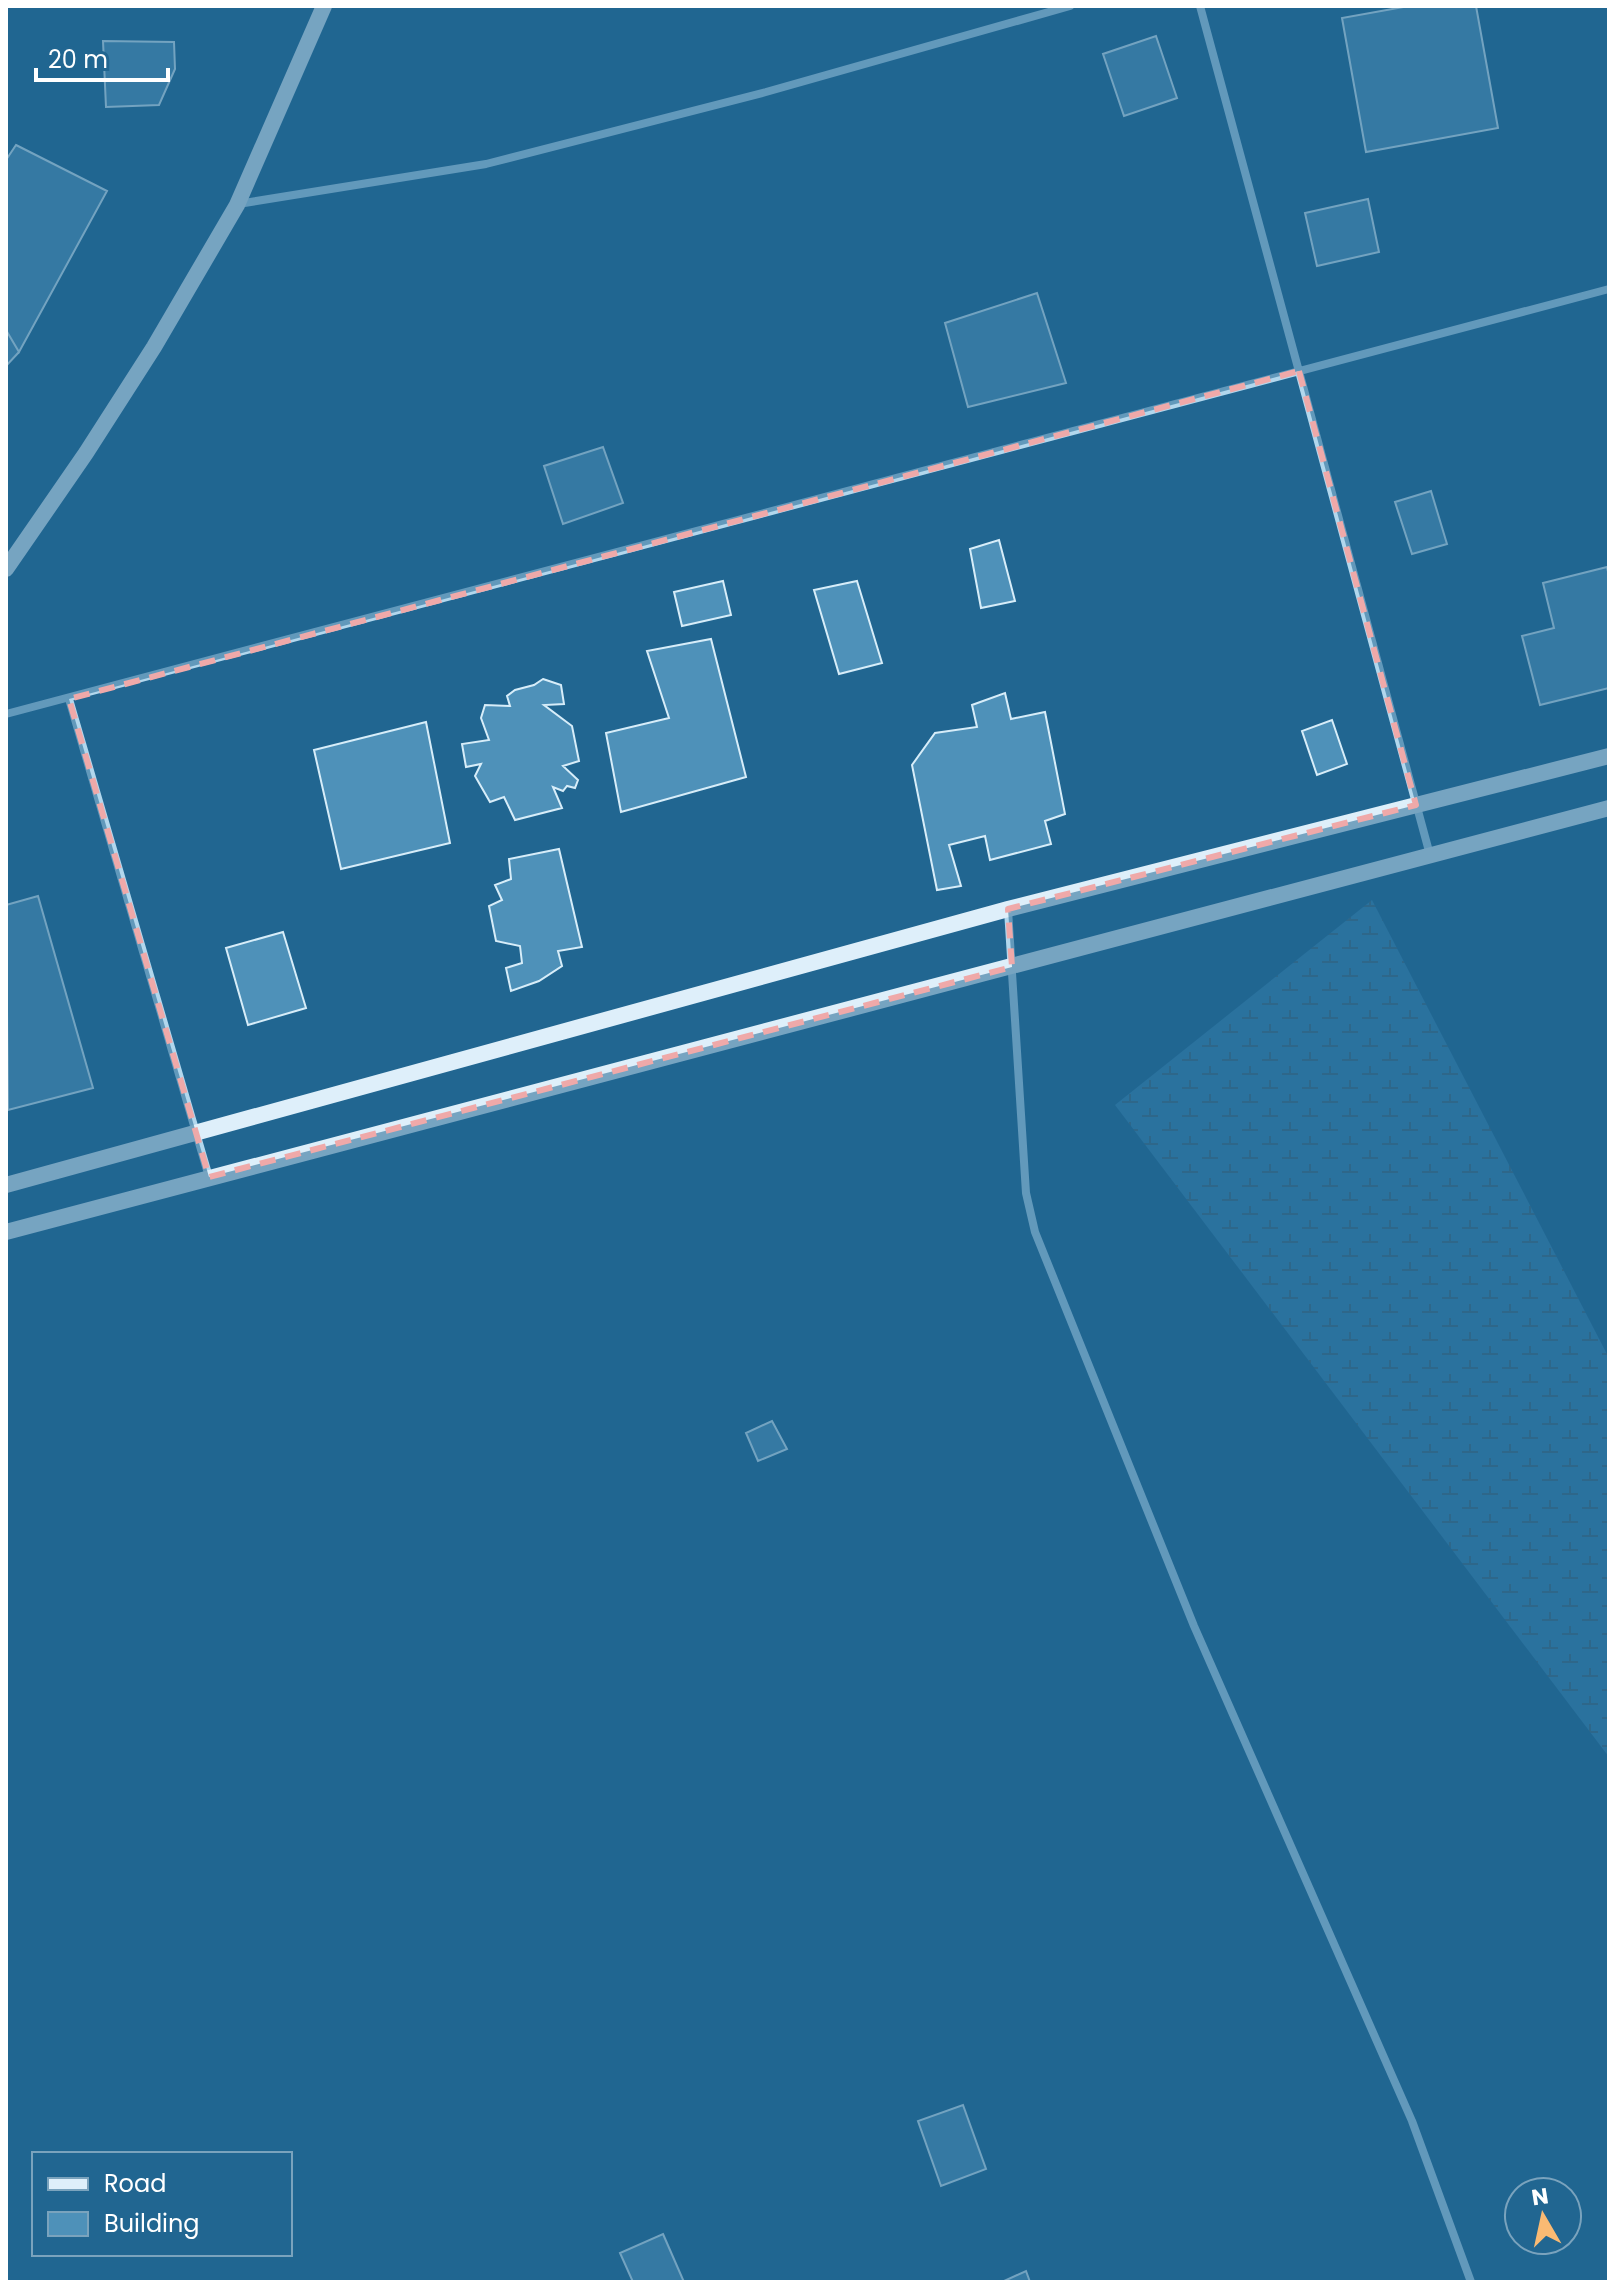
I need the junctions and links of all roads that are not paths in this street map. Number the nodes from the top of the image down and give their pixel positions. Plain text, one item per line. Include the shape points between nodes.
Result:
1 (1070, 6) edge
2 (1200, 6) edge
3 (318, 10) edge
4 (237, 205) junction
5 (1609, 289) edge
6 (1299, 371) junction
7 (6, 569) edge
8 (69, 699) junction
9 (6, 714) edge
10 (1609, 756) edge
11 (1416, 805) junction
12 (1609, 808) edge
13 (1430, 855) junction
14 (1008, 909) junction
15 (1012, 967) junction
16 (196, 1133) junction
17 (209, 1177) junction
18 (6, 1185) edge
19 (6, 1232) edge
20 (1471, 2282) edge

1 - 4 street via 486,164
2 - 6 street
3 - 4 street
4 - 7 street via 154,347
5 - 6 street
6 - 8 street
6 - 11 street
8 - 9 street
8 - 16 street
10 - 11 street
11 - 13 street
11 - 14 street
12 - 13 street
13 - 15 street
14 - 15 street
14 - 16 street
15 - 17 street
15 - 20 street via 1026,1193 1035,1232 1194,1626 1412,2121
16 - 17 street
16 - 18 street
17 - 19 street

